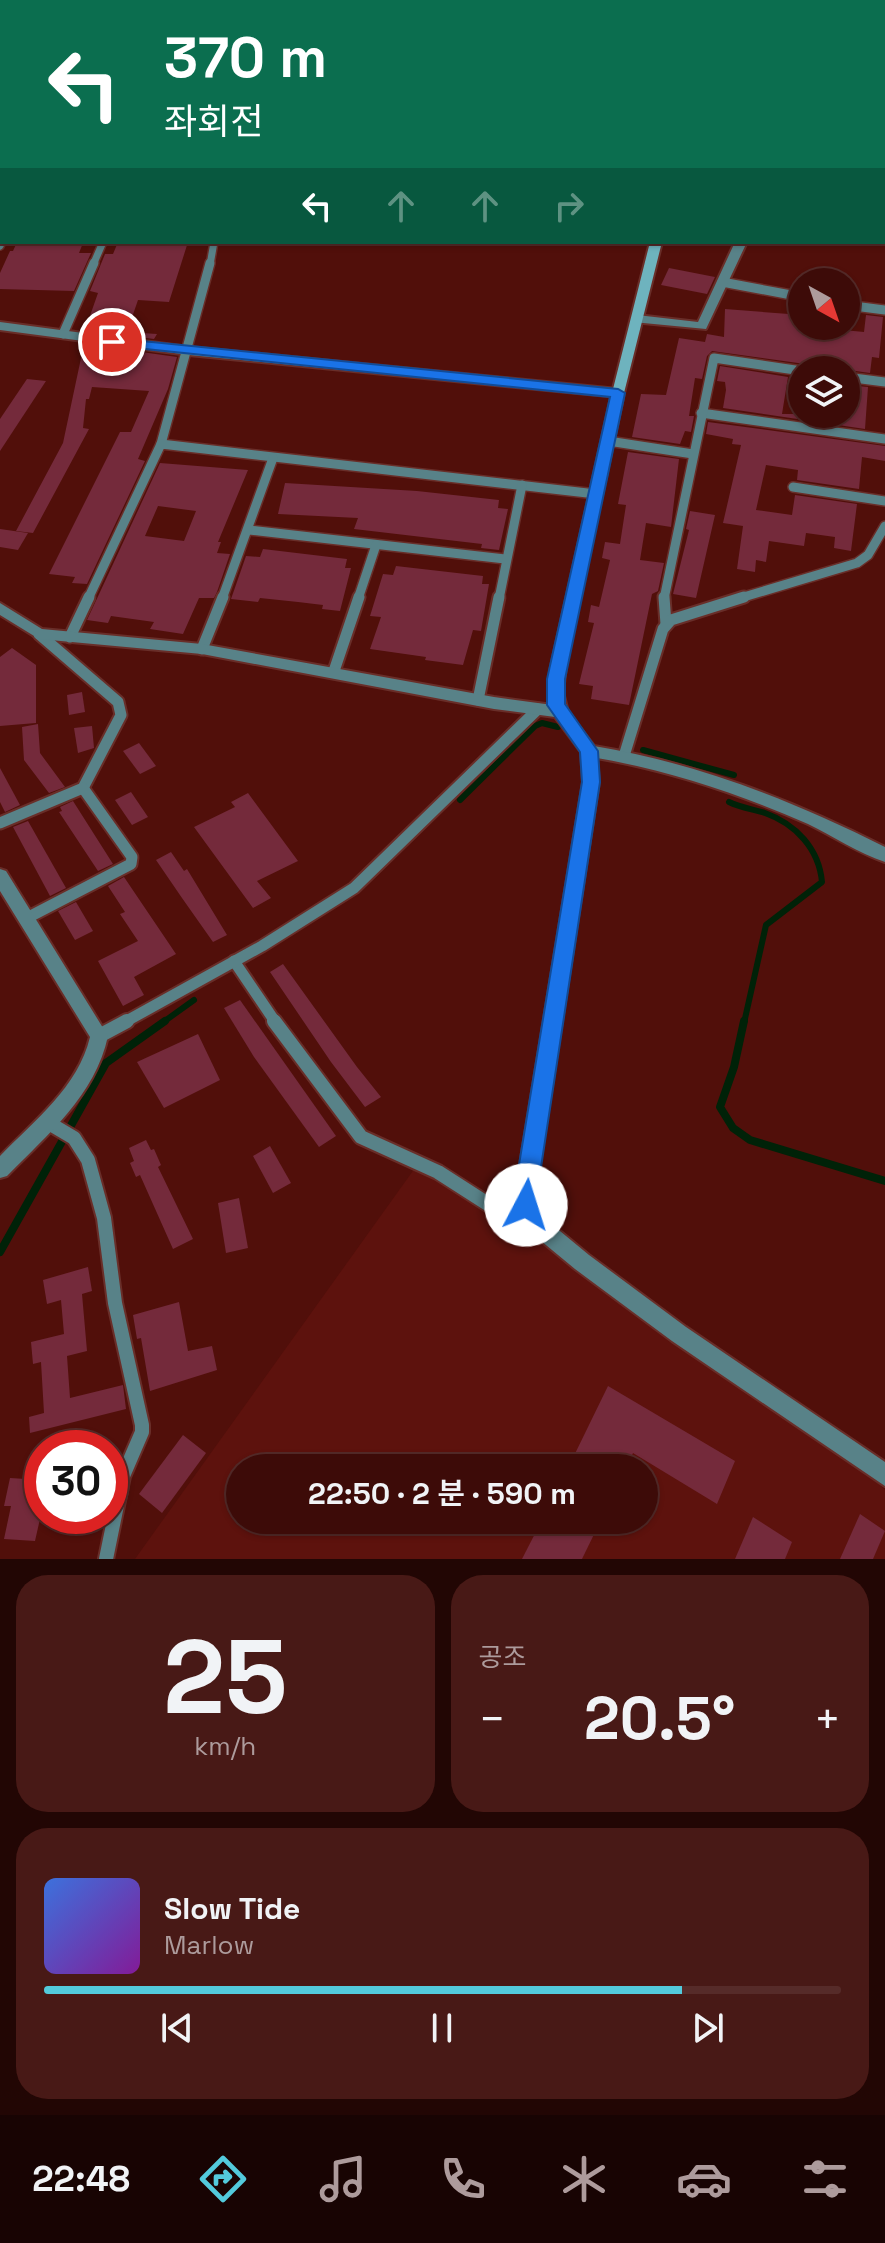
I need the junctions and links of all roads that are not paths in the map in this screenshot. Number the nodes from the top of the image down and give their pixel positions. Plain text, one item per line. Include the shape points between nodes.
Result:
1 (102, 244) edge
2 (214, 244) edge
3 (656, 244) edge
4 (740, 244) edge
5 (722, 282) junction
6 (788, 294) edge
7 (860, 307) edge
8 (885, 310) edge
9 (637, 319) junction
10 (0, 326) edge
11 (63, 334) junction
12 (189, 351) junction
13 (788, 369) edge
14 (860, 379) edge
15 (885, 382) edge
16 (618, 393) junction
17 (701, 413) junction
18 (885, 439) edge
19 (608, 441) junction
20 (161, 444) junction
21 (693, 454) junction
22 (273, 458) junction
23 (522, 485) junction
24 (793, 487) dead end
25 (596, 494) junction
26 (885, 501) edge
27 (885, 526) edge
28 (249, 530) junction
29 (376, 545) junction
30 (505, 559) junction
31 (2, 614) edge
32 (666, 624) junction
33 (64, 641) junction
34 (202, 649) junction
35 (334, 671) junction
36 (478, 700) junction
37 (538, 709) junction
38 (560, 712) junction
39 (589, 751) junction
40 (624, 756) junction
41 (83, 788) junction
42 (0, 823) edge
43 (885, 855) edge
44 (0, 876) edge
45 (25, 919) junction
46 (234, 961) junction
47 (99, 1036) junction
48 (61, 1130) junction
49 (0, 1169) edge
50 (536, 1224) junction
51 (885, 1475) edge
52 (106, 1559) edge

1 - 11 lane
2 - 12 lane
3 - 9 street
4 - 5 street
5 - 6 lane
5 - 9 street via 700,327
7 - 8 lane
9 - 16 street
10 - 11 street
11 - 12 street
12 - 16 street
12 - 20 lane
13 - 17 lane via 714,358
14 - 15 lane
16 - 19 street
17 - 18 lane
17 - 21 lane
19 - 21 lane
19 - 25 street
20 - 22 lane
20 - 33 lane
21 - 32 lane via 663,607
22 - 23 lane
22 - 28 lane
23 - 25 lane
23 - 30 lane
24 - 26 lane
25 - 38 street via 556,679
27 - 32 lane via 868,555 849,567
28 - 29 lane
28 - 34 lane
29 - 30 lane
29 - 35 lane
30 - 36 lane
31 - 33 street
32 - 40 lane
33 - 34 street
33 - 41 lane via 122,710
34 - 35 street
35 - 36 street
36 - 37 street
37 - 38 street
37 - 46 lane via 354,888
38 - 39 street
39 - 40 street
39 - 50 street via 586,817 525,1195
40 - 43 street via 805,815
41 - 42 lane
41 - 45 lane via 132,857 131,864
44 - 45 street
45 - 47 street
46 - 47 lane
46 - 50 lane via 361,1137 438,1172 505,1215
47 - 48 street
48 - 49 street
48 - 52 lane via 88,1160 104,1218 115,1303 142,1425 118,1495
50 - 51 street via 679,1334

